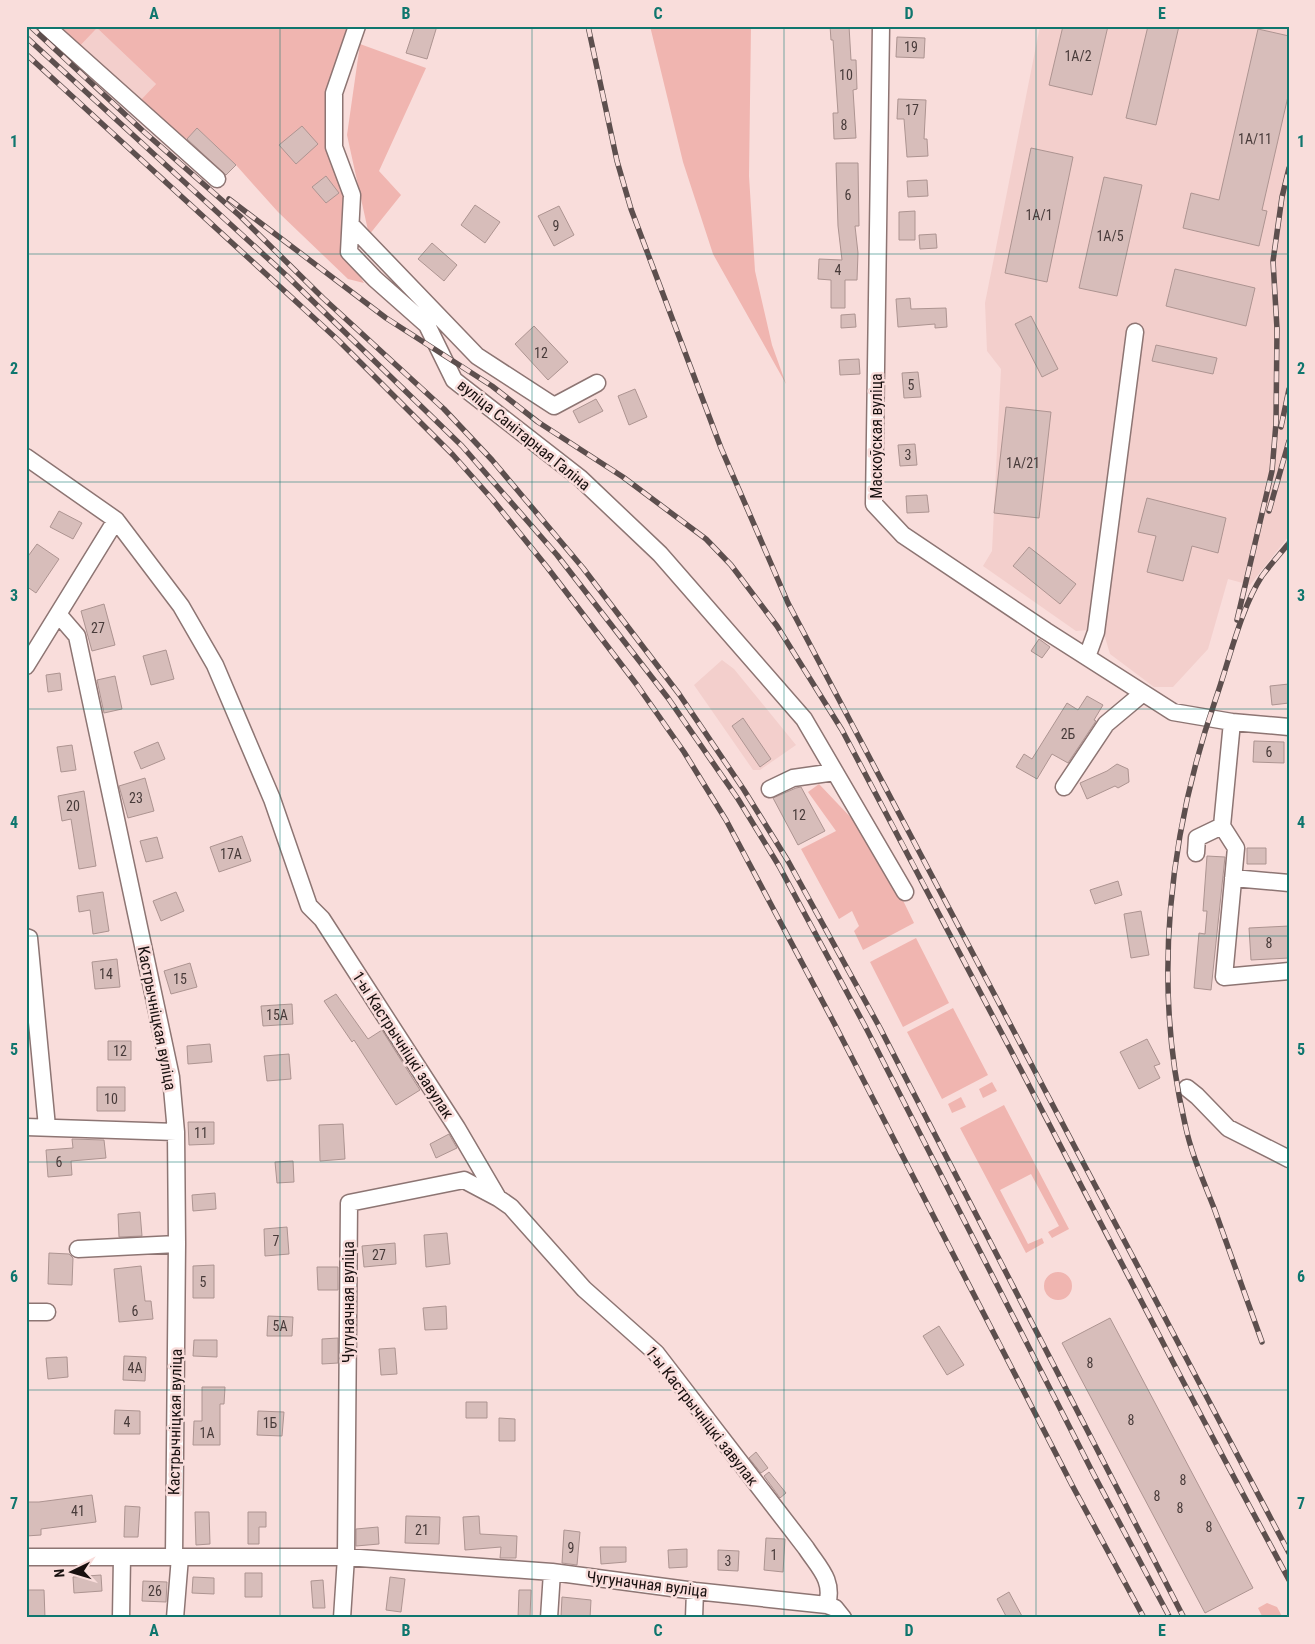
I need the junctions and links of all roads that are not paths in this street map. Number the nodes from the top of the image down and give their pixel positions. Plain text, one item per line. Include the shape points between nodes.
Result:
1 (46, 26) edge
2 (357, 26) edge
3 (881, 26) edge
4 (217, 179) dead end
5 (350, 224) junction
6 (1135, 332) dead end
7 (597, 383) dead end
8 (26, 457) edge
9 (116, 520) junction
10 (58, 614) junction
11 (1087, 658) junction
12 (26, 666) edge
13 (1143, 693) junction
14 (1232, 722) junction
15 (1289, 727) edge
16 (835, 772) junction
17 (1064, 787) dead end
18 (770, 789) dead end
19 (1222, 826) junction
20 (1196, 853) dead end
21 (1233, 878) junction
22 (1289, 883) edge
23 (905, 892) dead end
24 (26, 937) edge
25 (1289, 971) edge
26 (1187, 1088) dead end
27 (26, 1127) edge
28 (47, 1127) junction
29 (176, 1132) junction
30 (1289, 1158) edge
31 (498, 1198) junction
32 (177, 1244) junction
33 (78, 1249) dead end
34 (26, 1312) edge
35 (47, 1312) dead end
36 (177, 1556) junction
37 (26, 1557) edge
38 (122, 1557) junction
39 (346, 1557) junction
40 (552, 1572) junction
41 (695, 1591) junction
42 (827, 1605) junction
43 (121, 1618) edge
44 (175, 1618) edge
45 (342, 1618) edge
46 (549, 1618) edge
47 (694, 1618) edge
48 (843, 1618) edge

1 - 4 street
2 - 5 street, вуліца Санітарная Галіна via 334,93 334,147 352,195
3 - 11 street, Маскоўская вуліца via 874,504 902,535
5 - 7 street via 477,356 554,406
5 - 16 street, вуліца Санітарная Галіна via 349,252 428,324 454,380 580,478 660,554 804,719
6 - 11 street via 1096,632
8 - 9 street, 1-ы Кастрычніцкі завулак
9 - 10 street
9 - 31 street, 1-ы Кастрычніцкі завулак via 181,606 215,665 272,799 309,906 322,919 457,1128
10 - 12 street
10 - 29 street, Кастрычніцкая вуліца via 77,636 171,1077
11 - 13 street, Маскоўская вуліца
13 - 14 street, Маскоўская вуліца via 1173,712
13 - 17 street via 1106,724
14 - 15 street, Маскоўская вуліца
14 - 19 street
16 - 18 street via 793,778
16 - 23 street, вуліца Санітарная Галіна
19 - 20 street via 1197,838
19 - 21 street via 1236,848
21 - 22 street
21 - 25 street via 1224,977
24 - 28 street via 29,938
26 - 30 street via 1228,1128
27 - 28 street
28 - 29 street
29 - 32 street, Кастрычніцкая вуліца
31 - 39 street, Чугуначная вуліца via 464,1180 349,1203
31 - 42 street, 1-ы Кастрычніцкі завулак via 511,1207 584,1289 656,1353 806,1548 827,1579 830,1589
32 - 33 street
32 - 36 street, Кастрычніцкая вуліца
34 - 35 street
36 - 38 street, Чугуначная вуліца
36 - 39 street, Чугуначная вуліца
36 - 44 street, Кастрычніцкая вуліца
37 - 38 street, Чугуначная вуліца
38 - 43 street
39 - 40 street, Чугуначная вуліца
39 - 45 street
40 - 41 street, Чугуначная вуліца
40 - 46 street
41 - 42 street, Чугуначная вуліца
41 - 47 street
42 - 48 street

